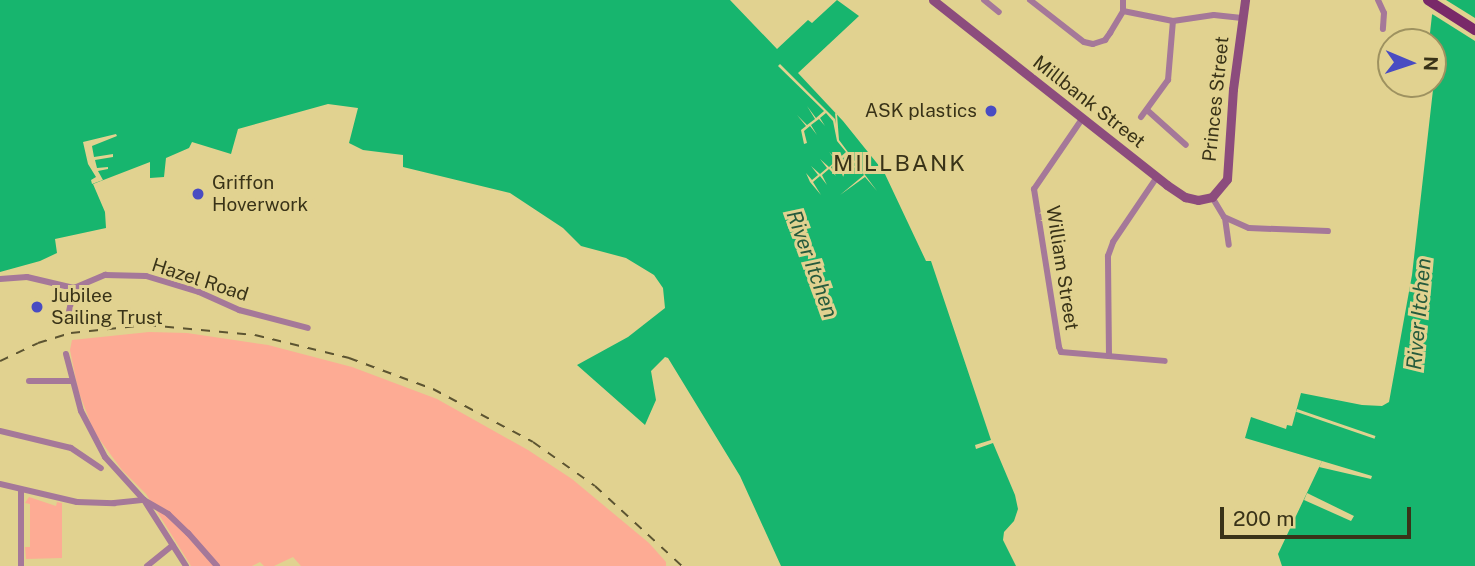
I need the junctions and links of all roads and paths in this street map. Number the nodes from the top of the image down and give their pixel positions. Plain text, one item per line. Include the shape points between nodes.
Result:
1 (933, 0) edge
2 (984, 0) edge
3 (1030, 0) edge
4 (1123, 0) edge
5 (1245, 0) edge
6 (1378, 0) edge
7 (1428, 0) edge
8 (1123, 11) junction
9 (999, 12) dead end
10 (1242, 18) junction
11 (1173, 21) junction
12 (1383, 28) edge
13 (1475, 30) edge
14 (1147, 110) junction
15 (1141, 117) dead end
16 (1082, 119) junction
17 (1186, 145) dead end
18 (1157, 177) junction
19 (1212, 197) junction
20 (1224, 216) junction
21 (1328, 231) dead end
22 (1229, 245) dead end
23 (0, 279) edge
24 (74, 288) junction
25 (67, 321) dead end
26 (309, 328) dead end
27 (66, 354) dead end
28 (1109, 356) junction
29 (1165, 361) dead end
30 (29, 381) dead end
31 (71, 381) junction
32 (0, 431) edge
33 (101, 468) dead end
34 (0, 484) edge
35 (21, 490) junction
36 (144, 500) junction
37 (168, 514) junction
38 (158, 521) junction
39 (173, 544) junction
40 (22, 566) edge
41 (146, 566) edge
42 (186, 566) edge
43 (217, 566) edge

1 - 16 street, Millbank Street
2 - 9 street
3 - 8 street via 1084,42 1093,44 1105,40
4 - 8 street
5 - 10 street, Princes Street
6 - 12 street via 1384,13
7 - 13 main road
8 - 11 street
10 - 11 street via 1214,15
10 - 19 street, Princes Street via 1227,179
11 - 14 street via 1168,80
14 - 15 street
14 - 17 street
16 - 18 street, Millbank Street
16 - 28 street, William Street via 1034,189 1061,352
18 - 19 street, Millbank Street via 1191,199
18 - 28 street via 1112,242 1108,256
19 - 20 street
20 - 21 street via 1249,228
20 - 22 street
23 - 24 street via 27,277
24 - 25 street
24 - 26 street, Hazel Road via 105,275 146,276 239,310
27 - 31 street
28 - 29 street
30 - 31 street
31 - 36 street via 85,422 105,457
32 - 33 street via 72,447
34 - 35 street
35 - 36 street via 77,502
35 - 40 street
36 - 37 street
36 - 38 street
37 - 38 street
37 - 43 street
38 - 39 street
39 - 41 street
39 - 42 street

